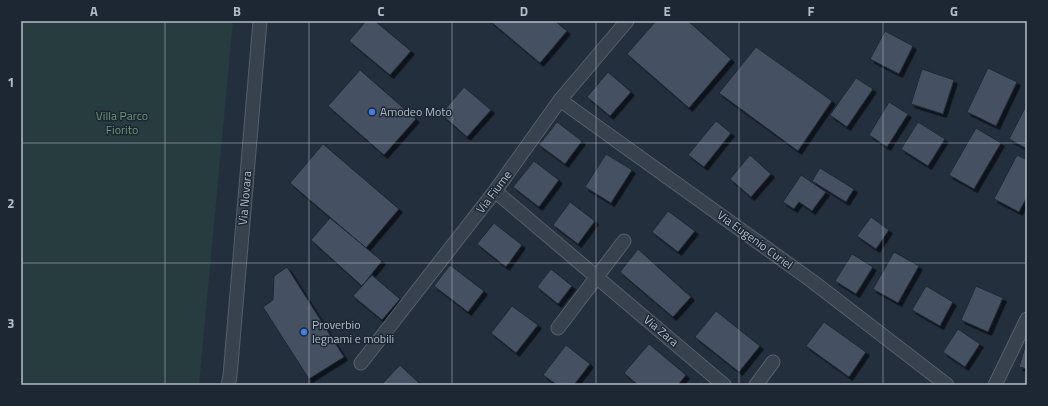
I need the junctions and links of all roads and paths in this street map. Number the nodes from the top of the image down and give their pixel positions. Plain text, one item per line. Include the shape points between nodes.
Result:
1 (260, 21) edge
2 (627, 21) edge
3 (560, 100) junction
4 (495, 191) junction
5 (624, 241) dead end
6 (597, 277) junction
7 (1027, 319) edge
8 (558, 328) dead end
9 (773, 362) dead end
10 (361, 363) dead end
11 (230, 382) edge
12 (724, 385) edge
13 (756, 385) edge
14 (947, 385) edge
15 (995, 385) edge

1 - 11 street, Via Novara
2 - 3 street, Via Fiume
3 - 4 street, Via Fiume
3 - 14 street, Via Eugenio Curiel via 812,281
4 - 6 street, Via Zara
4 - 10 street, Via Fiume
5 - 6 street
6 - 8 street
6 - 12 street, Via Zara
7 - 15 street
9 - 13 street

